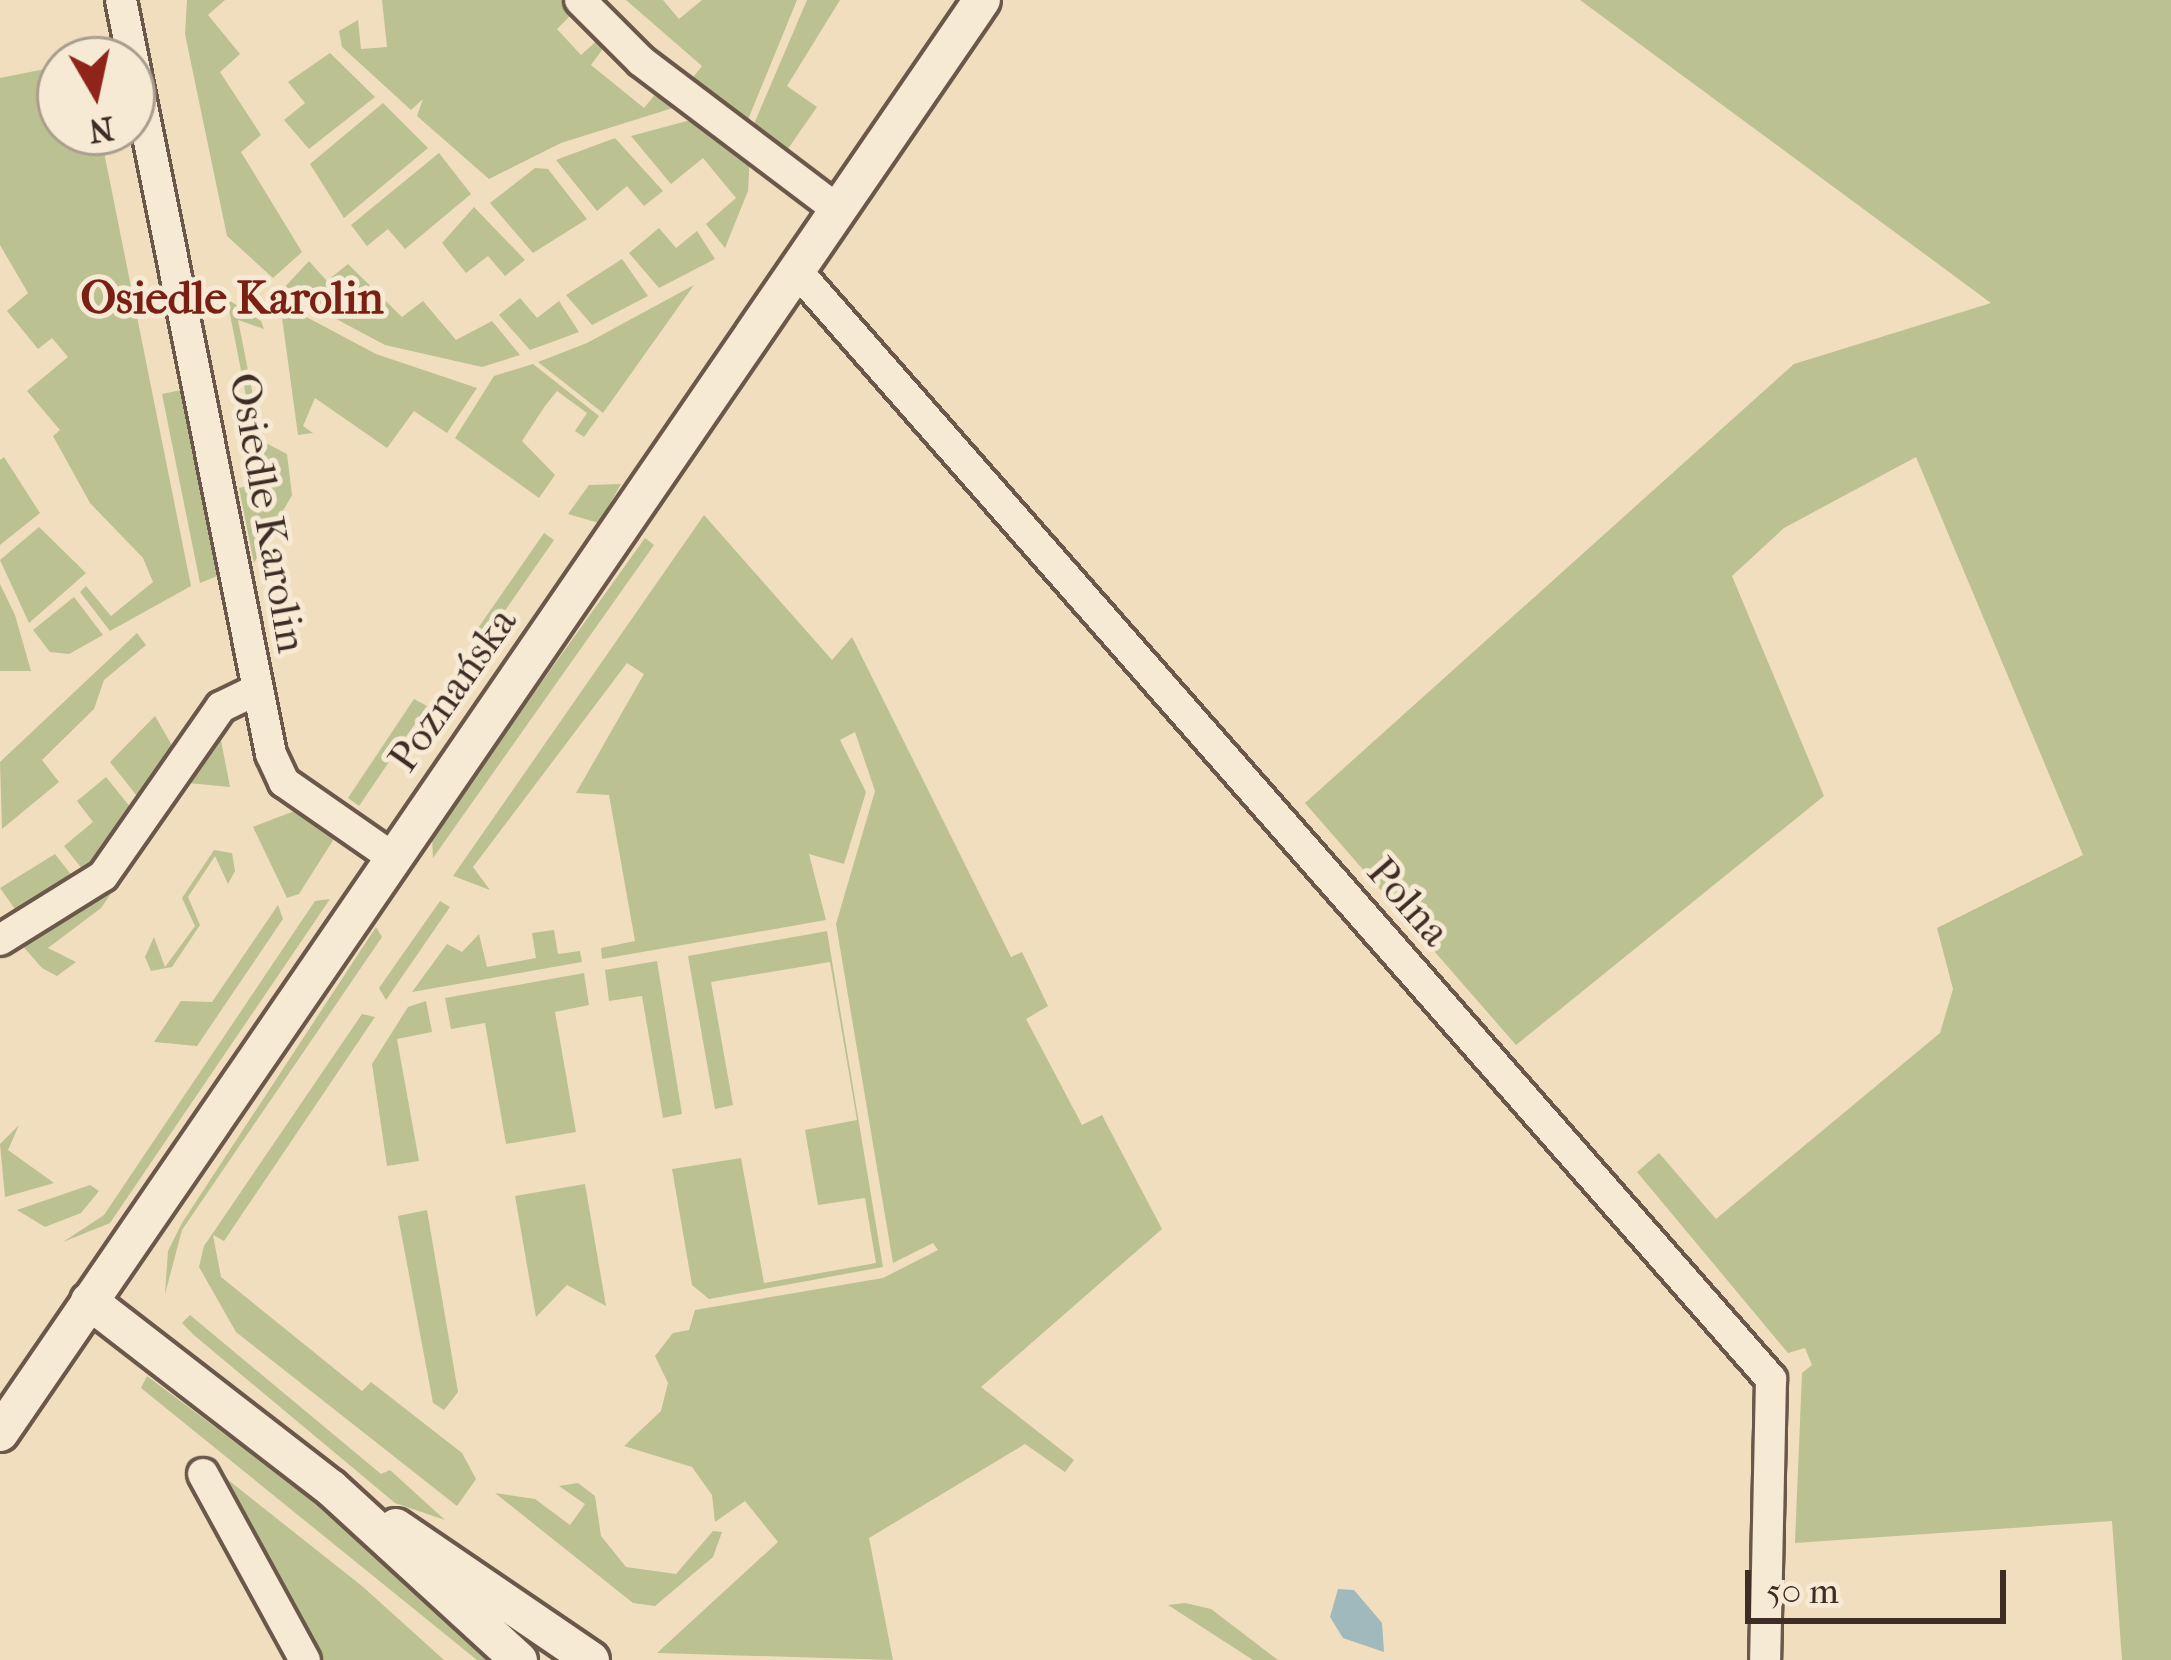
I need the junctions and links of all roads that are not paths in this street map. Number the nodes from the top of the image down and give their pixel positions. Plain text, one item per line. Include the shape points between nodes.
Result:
1 (121, 0) edge
2 (580, 0) edge
3 (982, 0) edge
4 (838, 210) junction
5 (796, 270) junction
6 (256, 689) junction
7 (392, 856) junction
8 (0, 940) edge
9 (89, 1301) junction
10 (0, 1433) edge
11 (203, 1474) dead end
12 (331, 1488) junction
13 (304, 1660) edge
14 (519, 1660) edge
15 (591, 1660) edge
16 (1765, 1660) edge

1 - 6 street, Osiedle Karolin
2 - 4 street via 641,61
3 - 4 street, Poznańska
4 - 5 street, Poznańska
5 - 7 street, Poznańska
5 - 16 street, Polna via 1772,1378
6 - 7 street, Osiedle Karolin via 284,782
6 - 8 street, Osiedle Karolin via 220,707 103,876
7 - 9 street, Poznańska
9 - 10 street, Poznańska
9 - 12 street
11 - 13 street
12 - 14 street
12 - 15 street via 487,1581

